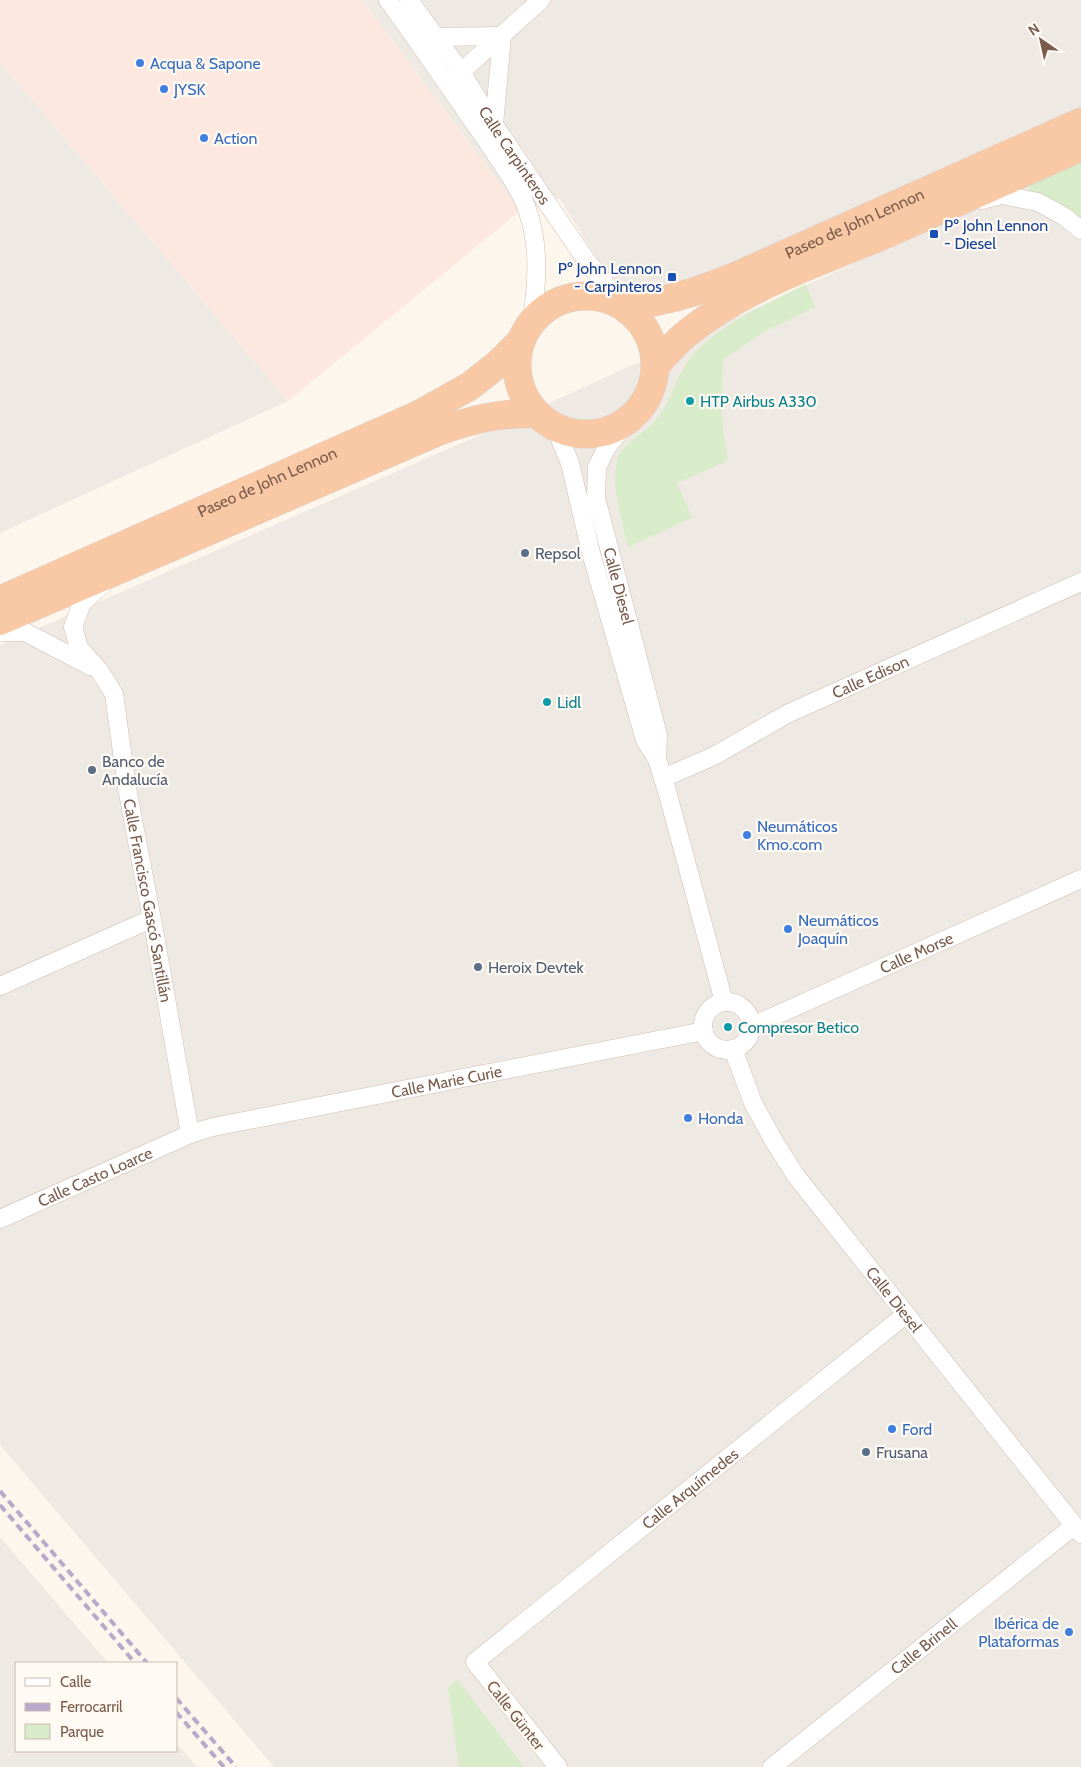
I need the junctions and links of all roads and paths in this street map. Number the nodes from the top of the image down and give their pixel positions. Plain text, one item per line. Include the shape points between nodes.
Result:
1 (388, 0) edge
2 (409, 0) edge
3 (541, 0) edge
4 (502, 36) junction
5 (436, 37) junction
6 (455, 78) junction
7 (1081, 122) edge
8 (494, 125) junction
9 (1081, 147) edge
10 (943, 209) junction
11 (1081, 230) edge
12 (624, 306) junction
13 (527, 331) junction
14 (656, 365) junction
15 (546, 420) junction
16 (629, 420) junction
17 (116, 572) junction
18 (1081, 582) edge
19 (0, 600) edge
20 (0, 621) edge
21 (0, 632) edge
22 (99, 670) junction
23 (657, 759) junction
24 (663, 778) junction
25 (1081, 879) edge
26 (151, 919) junction
27 (0, 986) edge
28 (724, 1002) junction
29 (752, 1026) junction
30 (704, 1031) junction
31 (733, 1050) junction
32 (190, 1134) junction
33 (0, 1219) edge
34 (905, 1314) junction
35 (1078, 1530) edge
36 (475, 1662) joint
37 (558, 1767) edge
38 (772, 1767) edge

1 - 6 street, Calle Carpinteros
2 - 5 street, Calle Carpinteros
3 - 4 street
4 - 5 street
4 - 6 street
4 - 8 street
5 - 6 street, Calle Carpinteros
6 - 8 street, Calle Carpinteros
6 - 13 street, Calle Carpinteros via 528,211 535,243 537,281
7 - 12 highway, Paseo de John Lennon via 734,277 677,298
8 - 12 street, Calle Carpinteros via 586,260
9 - 10 highway, Paseo de John Lennon
10 - 11 street via 1002,195 1038,202
10 - 14 highway, Paseo de John Lennon via 727,305 683,337
12 - 13 highway via 592,296 574,297 542,311
12 - 14 highway via 650,336
13 - 15 highway via 516,362 519,383 526,400
13 - 19 highway, Paseo de John Lennon via 498,364 470,386 420,414
14 - 16 highway via 648,396
15 - 16 highway via 570,432 586,434 616,428
15 - 17 highway, Paseo de John Lennon via 515,413 482,417 442,430
15 - 23 street, Calle Diesel via 570,463 591,553 645,740
16 - 23 street, Calle Diesel via 607,447 597,467 596,498 658,735
17 - 20 highway, Paseo de John Lennon
17 - 22 street, Calle Francisco Gascó Santillán via 82,603 73,626 79,648
18 - 24 street, Calle Edison via 787,714 714,756
21 - 22 street via 25,632
22 - 26 street, Calle Francisco Gascó Santillán via 114,694
23 - 24 street, Calle Diesel
24 - 28 street, Calle Diesel
25 - 29 street, Calle Morse
26 - 27 street
26 - 32 street, Calle Francisco Gascó Santillán
28 - 29 street via 740,1005 751,1018
28 - 30 street via 710,1009 703,1023
29 - 31 street via 746,1041
30 - 31 street via 715,1047
30 - 32 street, Calle Marie Curie
31 - 34 street, Calle Diesel via 753,1103 796,1176
32 - 33 street, Calle Casto Loarce
34 - 35 street, Calle Diesel
34 - 36 street, Calle Arquímedes
35 - 38 street, Calle Brinell
36 - 37 street, Calle Günter

